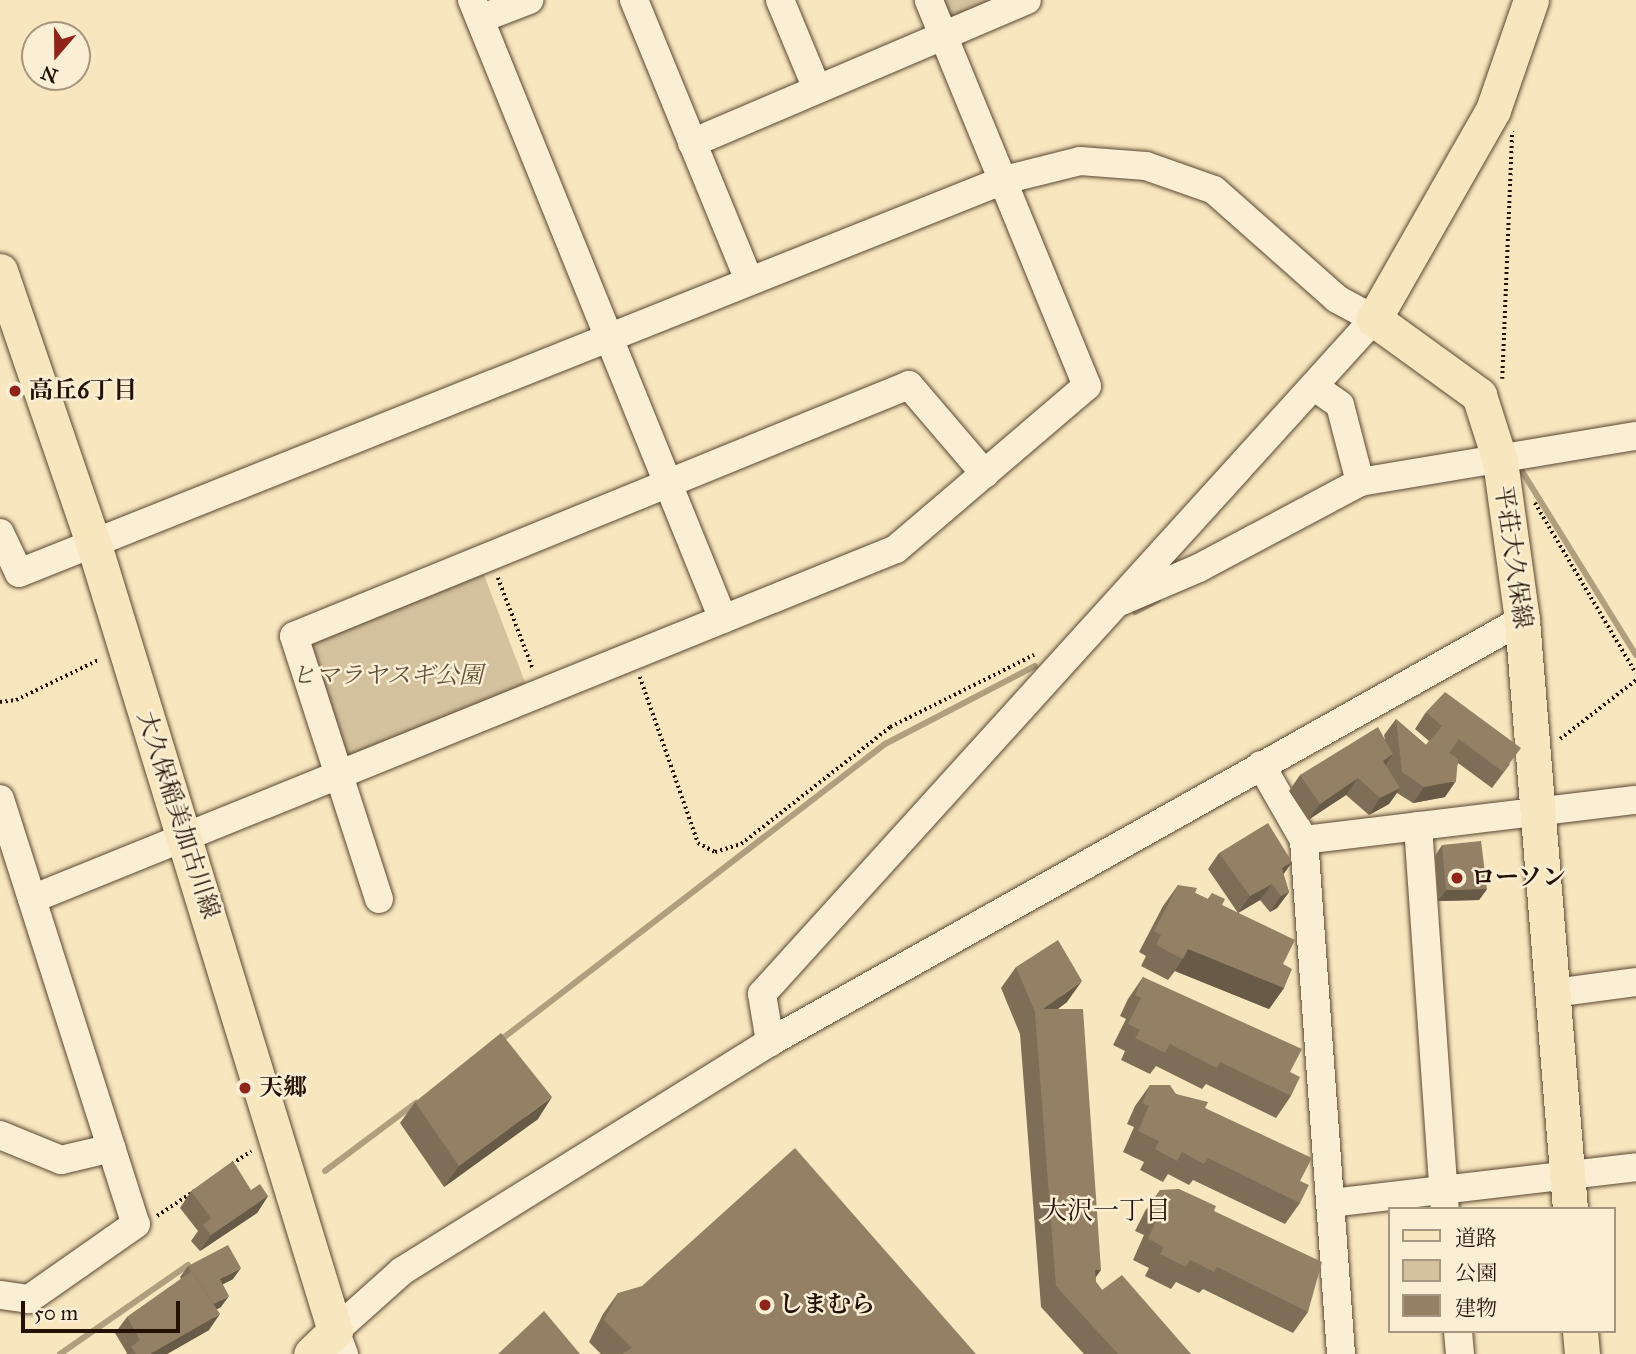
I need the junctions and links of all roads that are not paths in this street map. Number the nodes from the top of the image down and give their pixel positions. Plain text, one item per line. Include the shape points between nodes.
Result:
1 (529, 0) edge
2 (634, 0) edge
3 (780, 0) edge
4 (929, 0) edge
5 (1027, 0) edge
6 (1531, 0) edge
7 (476, 10) edge
8 (943, 34) junction
9 (817, 89) junction
10 (692, 143) junction
11 (1004, 180) junction
12 (0, 271) edge
13 (749, 281) junction
14 (1374, 319) junction
15 (608, 337) junction
16 (1316, 388) junction
17 (1636, 436) edge
18 (1502, 472) junction
19 (985, 474) junction
20 (1360, 482) junction
21 (670, 484) junction
22 (0, 533) edge
23 (94, 545) junction
24 (1115, 604) junction
25 (723, 619) junction
26 (1522, 620) junction
27 (1261, 765) junction
28 (334, 775) junction
29 (0, 799) edge
30 (1636, 800) edge
31 (1540, 812) junction
32 (1418, 826) junction
33 (186, 838) junction
34 (1304, 840) junction
35 (32, 899) junction
36 (379, 899) dead end
37 (1636, 982) edge
38 (1554, 993) junction
39 (770, 1042) junction
40 (0, 1135) edge
41 (111, 1148) junction
42 (1636, 1167) edge
43 (1568, 1173) junction
44 (1444, 1199) edge
45 (1331, 1203) junction
46 (1570, 1207) edge
47 (0, 1295) edge
48 (1458, 1333) edge
49 (1580, 1333) edge
50 (330, 1346) edge
51 (1341, 1354) edge
52 (1460, 1354) edge
53 (1581, 1354) edge

1 - 7 street
2 - 10 street
3 - 9 street
4 - 8 street
5 - 8 street
6 - 14 main road via 1493,110
7 - 15 street
8 - 9 street
8 - 11 street
9 - 10 street
10 - 13 street
11 - 13 street
11 - 14 street via 1080,161 1146,166 1214,190 1337,299
11 - 19 street via 1087,386
12 - 23 main road, 大久保稲美加古川線
13 - 15 street
14 - 16 street
14 - 18 main road, 平荘大久保線 via 1466,383 1488,410
15 - 21 street
15 - 23 street
16 - 20 street via 1340,405
16 - 24 street
17 - 18 street
18 - 20 street
18 - 26 main road, 平荘大久保線
19 - 21 street via 909,385
19 - 25 street via 896,549
20 - 24 street via 1199,568
21 - 25 street
21 - 28 street via 294,636
22 - 23 street via 19,573
23 - 33 main road, 大久保稲美加古川線
24 - 39 street via 762,994
25 - 28 street
26 - 27 street
26 - 31 main road, 平荘大久保線
27 - 34 street
27 - 39 street
28 - 33 street
28 - 36 street
29 - 35 street
30 - 31 street
31 - 32 street
31 - 38 main road, 平荘大久保線
32 - 34 street
32 - 44 street
33 - 35 street
33 - 50 main road, 大久保稲美加古川線 via 276,1134
34 - 45 street
35 - 41 street
37 - 38 street
38 - 43 main road, 平荘大久保線
39 - 50 street via 402,1271
40 - 41 street via 61,1160
41 - 47 street via 135,1224 29,1299
42 - 43 street
43 - 44 street
43 - 46 main road, 平荘大久保線
44 - 45 street
45 - 51 street
48 - 52 street
49 - 53 main road

